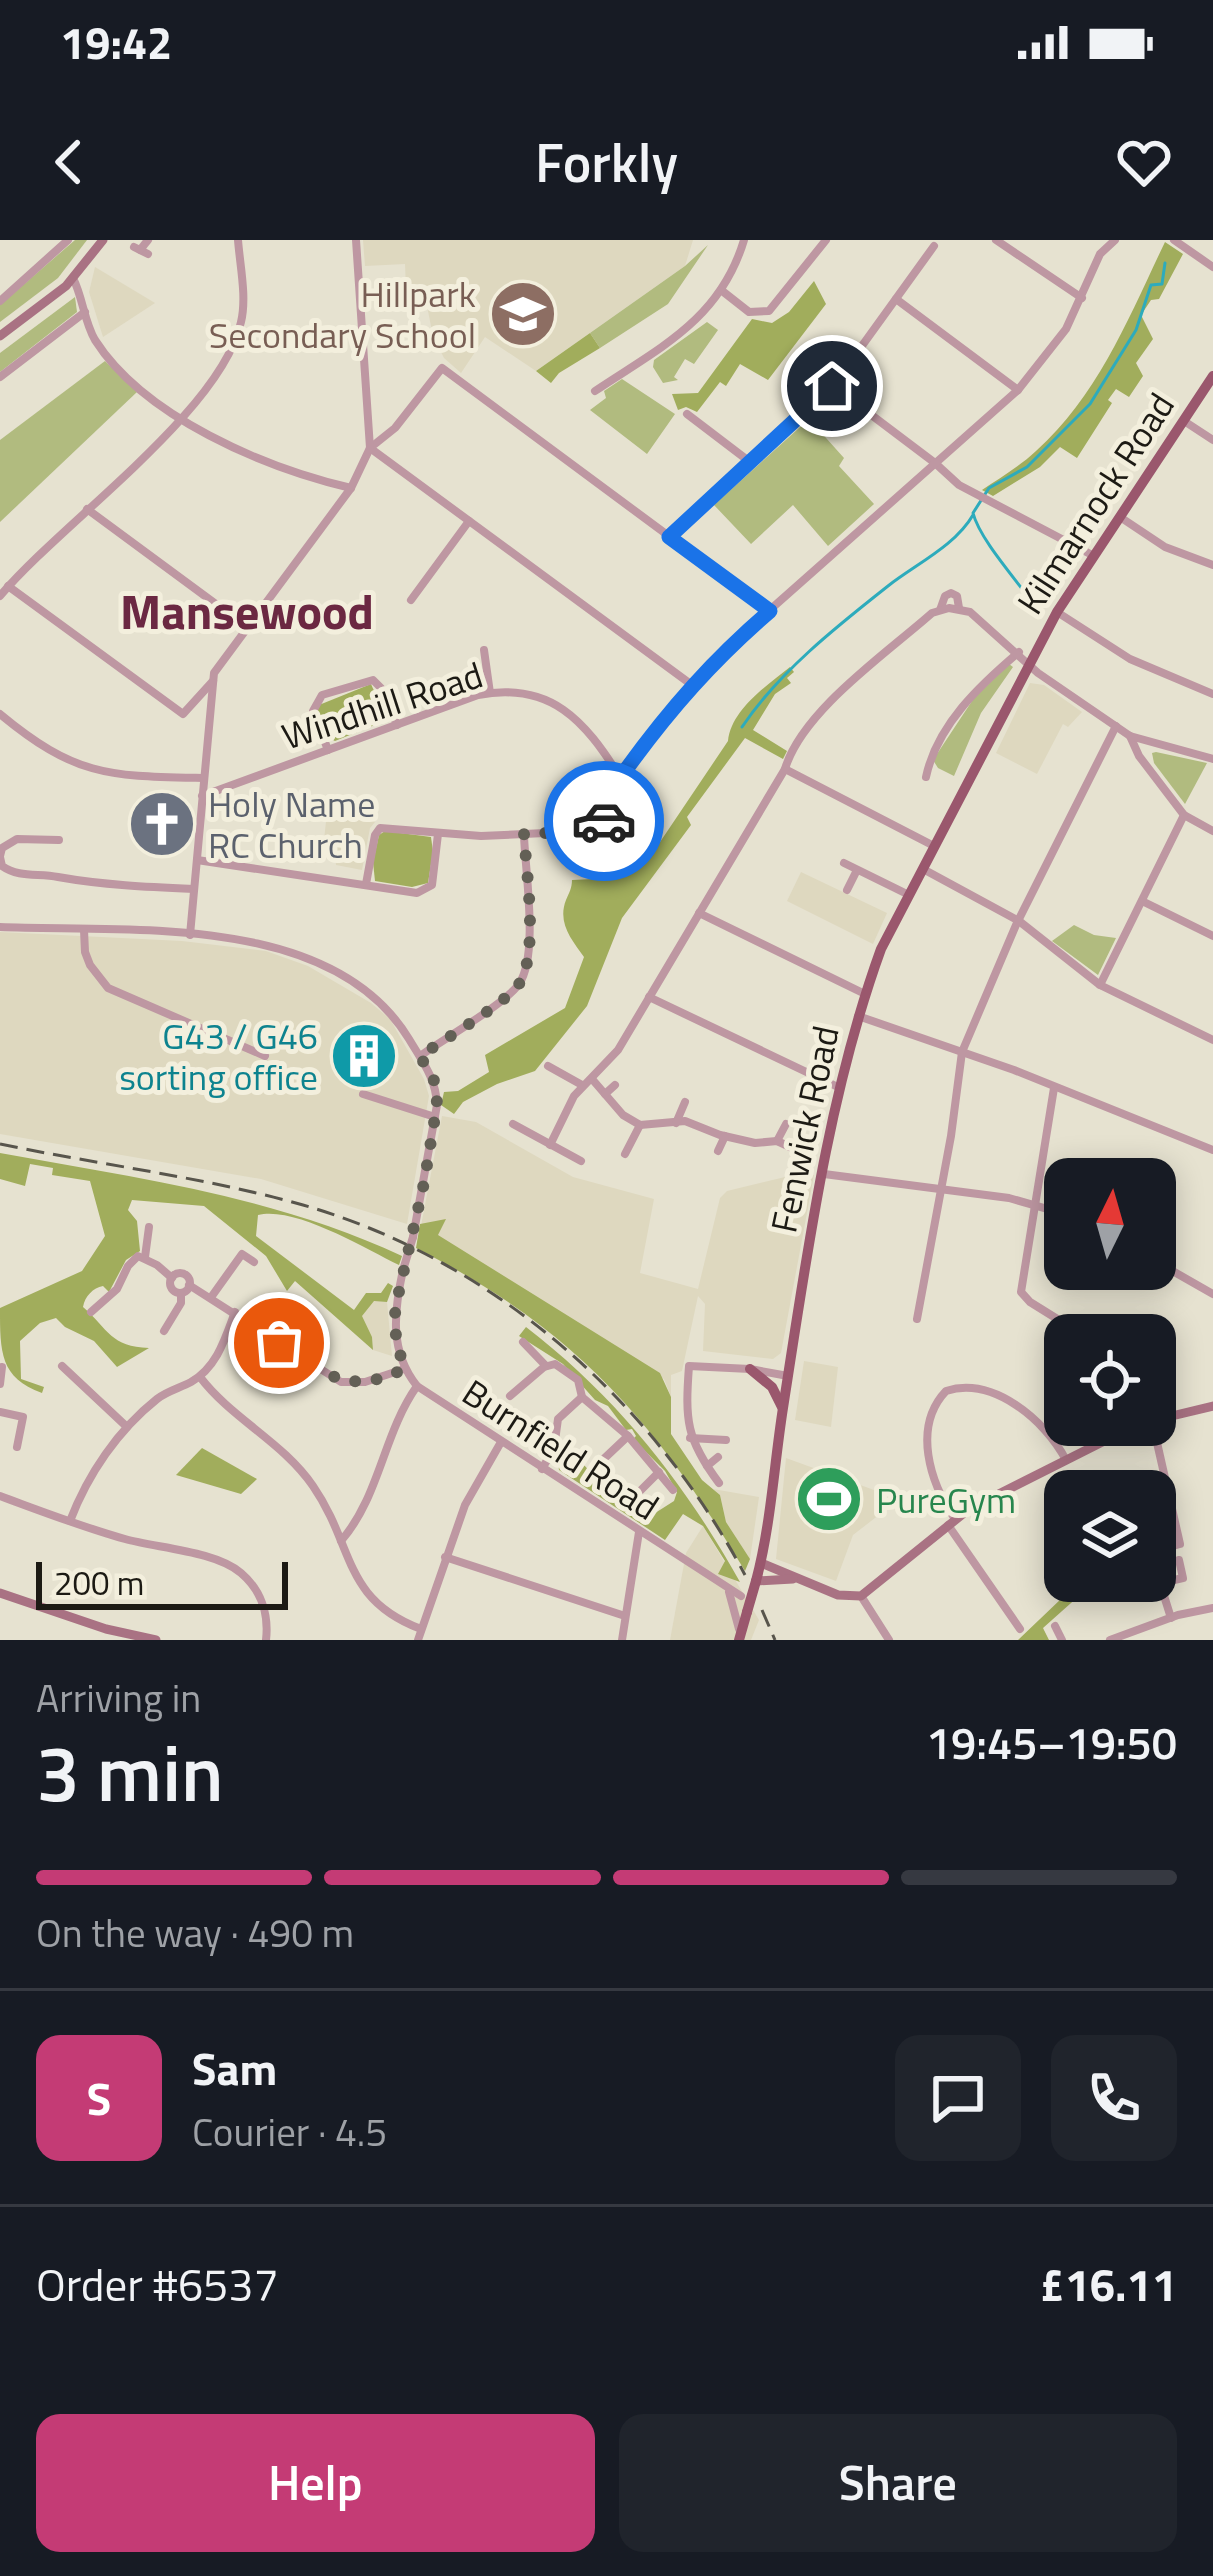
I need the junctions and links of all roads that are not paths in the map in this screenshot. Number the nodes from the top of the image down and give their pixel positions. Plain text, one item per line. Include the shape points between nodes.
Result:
1 (68, 240) edge
2 (103, 240) edge
3 (148, 240) edge
4 (238, 240) edge
5 (356, 240) edge
6 (744, 240) edge
7 (826, 240) edge
8 (996, 240) edge
9 (1115, 240) edge
10 (1174, 240) edge
11 (934, 246) dead end
12 (141, 250) dead end
13 (1213, 267) edge
14 (73, 278) junction
15 (721, 290) junction
16 (1082, 298) junction
17 (896, 299) junction
18 (0, 301) edge
19 (85, 312) junction
20 (0, 337) edge
21 (1213, 376) edge
22 (0, 377) edge
23 (832, 386) junction
24 (1018, 390) junction
25 (595, 391) dead end
26 (687, 414) dead end
27 (182, 418) junction
28 (1183, 420) junction
29 (1213, 440) edge
30 (370, 448) junction
31 (750, 462) junction
32 (935, 463) junction
33 (351, 488) junction
34 (87, 509) junction
35 (1120, 517) junction
36 (469, 521) junction
37 (669, 537) junction
38 (1094, 556) junction
39 (1213, 565) edge
40 (8, 586) junction
41 (0, 596) edge
42 (411, 600) dead end
43 (959, 608) junction
44 (940, 610) junction
45 (770, 611) junction
46 (1057, 613) junction
47 (247, 627) junction
48 (484, 649) dead end
49 (1019, 652) junction
50 (1030, 663) junction
51 (213, 681) junction
52 (692, 685) junction
53 (490, 693) junction
54 (1213, 694) edge
55 (0, 714) edge
56 (397, 724) junction
57 (1116, 726) junction
58 (1130, 736) junction
59 (328, 750) junction
60 (1213, 759) edge
61 (785, 769) junction
62 (621, 777) junction
63 (926, 777) dead end
64 (203, 778) junction
65 (202, 796) junction
66 (1184, 815) junction
67 (1213, 831) edge
68 (438, 834) junction
69 (524, 834) junction
70 (40, 840) junction
71 (58, 840) dead end
72 (934, 846) junction
73 (39, 854) dead end
74 (0, 857) edge
75 (197, 860) junction
76 (844, 863) dead end
77 (922, 868) junction
78 (857, 870) junction
79 (366, 884) junction
80 (194, 889) junction
81 (847, 890) dead end
82 (907, 894) junction
83 (1142, 901) junction
84 (699, 913) junction
85 (1019, 921) junction
86 (0, 926) edge
87 (84, 930) junction
88 (190, 934) junction
89 (1213, 936) edge
90 (1100, 985) junction
91 (865, 994) junction
92 (650, 997) junction
93 (858, 1016) junction
94 (1213, 1040) edge
95 (962, 1052) junction
96 (266, 1056) dead end
97 (420, 1056) junction
98 (548, 1066) dead end
99 (592, 1079) junction
100 (582, 1085) junction
101 (615, 1085) dead end
102 (840, 1088) junction
103 (1054, 1088) junction
104 (363, 1094) dead end
105 (604, 1094) junction
106 (685, 1102) dead end
107 (435, 1117) junction
108 (676, 1123) junction
109 (513, 1124) dead end
110 (785, 1124) dead end
111 (640, 1125) junction
112 (725, 1136) junction
113 (776, 1141) junction
114 (550, 1145) junction
115 (790, 1147) dead end
116 (1213, 1150) edge
117 (718, 1151) dead end
118 (625, 1154) dead end
119 (581, 1161) dead end
120 (824, 1174) junction
121 (940, 1189) junction
122 (1035, 1203) junction
123 (1044, 1206) edge
124 (148, 1227) dead end
125 (145, 1257) junction
126 (254, 1262) dead end
127 (1176, 1274) edge
128 (172, 1277) junction
129 (190, 1285) junction
130 (114, 1292) junction
131 (181, 1293) junction
132 (1213, 1294) edge
133 (212, 1296) junction
134 (124, 1302) dead end
135 (91, 1312) dead end
136 (236, 1312) junction
137 (1051, 1314) edge
138 (917, 1319) dead end
139 (164, 1331) dead end
140 (523, 1342) dead end
141 (62, 1366) dead end
142 (545, 1366) junction
143 (2, 1367) edge
144 (404, 1369) junction
145 (749, 1369) junction
146 (788, 1376) junction
147 (200, 1377) junction
148 (0, 1384) edge
149 (417, 1385) junction
150 (510, 1396) dead end
151 (582, 1397) junction
152 (1213, 1406) edge
153 (783, 1410) junction
154 (0, 1412) edge
155 (1176, 1416) edge
156 (127, 1427) junction
157 (628, 1436) junction
158 (690, 1438) junction
159 (727, 1439) dead end
160 (501, 1442) junction
161 (1094, 1446) edge
162 (17, 1447) dead end
163 (718, 1457) dead end
164 (1066, 1460) junction
165 (706, 1466) junction
166 (542, 1468) junction
167 (592, 1470) dead end
168 (659, 1472) junction
169 (719, 1483) dead end
170 (673, 1490) dead end
171 (0, 1496) edge
172 (634, 1497) dead end
173 (70, 1521) junction
174 (952, 1522) junction
175 (639, 1532) junction
176 (341, 1540) junction
177 (445, 1557) junction
178 (1179, 1561) dead end
179 (761, 1563) junction
180 (799, 1580) junction
181 (1176, 1580) edge
182 (756, 1581) junction
183 (728, 1590) junction
184 (0, 1593) edge
185 (746, 1596) junction
186 (861, 1596) junction
187 (1166, 1602) edge
188 (1213, 1608) edge
189 (625, 1616) junction
190 (1171, 1618) junction
191 (1055, 1626) dead end
192 (421, 1629) junction
193 (1020, 1629) dead end
194 (740, 1637) edge
195 (156, 1640) edge
196 (266, 1640) edge
197 (418, 1640) edge
198 (622, 1640) edge
199 (889, 1640) edge
200 (1062, 1640) edge
201 (1110, 1640) edge

1 - 18 street
2 - 14 street
3 - 12 street
4 - 27 street via 238,335
5 - 30 street
6 - 15 street
7 - 15 street via 770,311 748,311
8 - 16 street
9 - 16 street via 1100,254
10 - 13 street
11 - 17 street
14 - 19 street
14 - 20 street
15 - 25 street via 688,330
16 - 24 street
17 - 23 street
17 - 24 street
19 - 22 street
19 - 27 street via 103,350
21 - 28 main road, Kilmarnock Road
23 - 31 street
23 - 32 street
24 - 32 street
26 - 31 street
27 - 33 street via 266,464
27 - 34 street
28 - 29 street
28 - 35 main road, Kilmarnock Road
30 - 33 street
30 - 36 street
30 - 37 street via 442,368
31 - 37 street
32 - 38 street via 982,499
32 - 45 street
33 - 47 street
34 - 40 street
34 - 47 street
35 - 38 main road, Kilmarnock Road
35 - 39 street via 1165,548
36 - 42 street
36 - 52 street
37 - 45 street
38 - 46 main road, Kilmarnock Road
40 - 41 street
40 - 51 street via 182,714
43 - 44 street
43 - 44 street via 951,593
43 - 49 street
44 - 61 street via 819,714
45 - 52 street
46 - 50 main road, Kilmarnock Road
46 - 54 street via 1130,659
47 - 51 street
48 - 53 street
49 - 50 street
49 - 63 street via 964,704
50 - 57 street
50 - 72 main road, Fenwick Road
51 - 64 street
52 - 62 street
53 - 56 street, Windhill Road
53 - 62 street, Windhill Road via 534,696 566,710
55 - 64 street via 98,772
56 - 59 street, Windhill Road
56 - 59 street via 373,680 322,695 314,711
57 - 58 street
57 - 85 street
58 - 60 street
58 - 66 street
59 - 65 street, Windhill Road
61 - 72 street
61 - 84 street
62 - 69 street via 601,825
64 - 65 street
65 - 75 street
66 - 67 street
66 - 83 street
68 - 69 street
68 - 79 street via 380,828
68 - 79 street via 425,890
69 - 97 street via 529,946 518,987
70 - 71 street
70 - 73 street
70 - 74 street via 12,840
72 - 77 main road, Fenwick Road
74 - 80 street via 15,874
75 - 79 street
75 - 80 street
76 - 78 street
77 - 82 main road, Fenwick Road
77 - 85 street
78 - 81 street
78 - 82 street
80 - 88 street
82 - 91 main road, Fenwick Road
83 - 89 street
83 - 90 street
84 - 91 street
84 - 92 street
85 - 90 street
85 - 95 street
86 - 87 street
87 - 88 street
87 - 96 street via 85,952 108,988
88 - 97 street via 272,945 332,970 386,1007
90 - 94 street
91 - 93 main road, Fenwick Road
92 - 99 street
92 - 102 street
93 - 95 street
93 - 102 main road, Fenwick Road
95 - 103 street
95 - 121 street
97 - 107 street via 436,1084
98 - 100 street
99 - 100 street
99 - 105 street
100 - 114 street
101 - 105 street
102 - 120 main road, Fenwick Road
103 - 116 street
103 - 122 street
104 - 107 street
105 - 111 street
106 - 108 street
107 - 144 street, bridge via 395,1324
108 - 111 street
108 - 112 street
109 - 114 street
110 - 113 street
111 - 118 street
112 - 113 street
112 - 117 street
113 - 115 street
114 - 119 street
120 - 121 street
120 - 146 main road, Fenwick Road
121 - 122 street
121 - 138 street
122 - 123 street
122 - 137 street via 1021,1294
124 - 125 street
125 - 128 street
125 - 130 street via 132,1260
126 - 133 street via 242,1253
127 - 132 street
128 - 129 street via 183,1274
128 - 131 street via 172,1290
129 - 131 street
129 - 133 street
130 - 134 street
130 - 135 street
131 - 139 street
133 - 136 street
136 - 144 street via 341,1382
136 - 147 street
140 - 142 street
141 - 156 street
142 - 150 street
142 - 151 street via 578,1380
143 - 148 street
144 - 149 street, Burnfield Road
145 - 146 street
145 - 153 main road via 772,1387
145 - 158 street via 688,1366
146 - 153 main road, Fenwick Road
147 - 156 street via 161,1395
147 - 176 street via 299,1468
149 - 160 street, Burnfield Road
149 - 176 street via 362,1513
151 - 157 street
151 - 166 street via 558,1419
152 - 155 street
153 - 179 main road, Fenwick Road
154 - 162 street via 23,1417
156 - 173 street
157 - 167 street
157 - 168 street
158 - 159 street
158 - 165 street
160 - 166 street, Burnfield Road
160 - 177 street
161 - 164 street
163 - 165 street
164 - 174 street
164 - 174 street via 1034,1418 982,1388 946,1391 927,1442
165 - 169 street
166 - 175 street, Burnfield Road
168 - 170 street
168 - 172 street
171 - 173 street
173 - 196 street via 223,1561 260,1595
174 - 186 street
174 - 193 street
175 - 183 street, Burnfield Road
175 - 189 street
176 - 192 street via 368,1597
177 - 189 street
177 - 192 street
178 - 181 street via 1183,1578
179 - 180 street
179 - 182 main road, Fenwick Road
180 - 182 street
180 - 186 street
182 - 185 main road, Fenwick Road, bridge
183 - 185 street, Burnfield Road
183 - 194 street
184 - 195 street
185 - 194 main road, Fenwick Road, bridge
186 - 199 street
187 - 190 street
188 - 190 street
189 - 198 street
190 - 201 street
191 - 200 street
192 - 197 street

